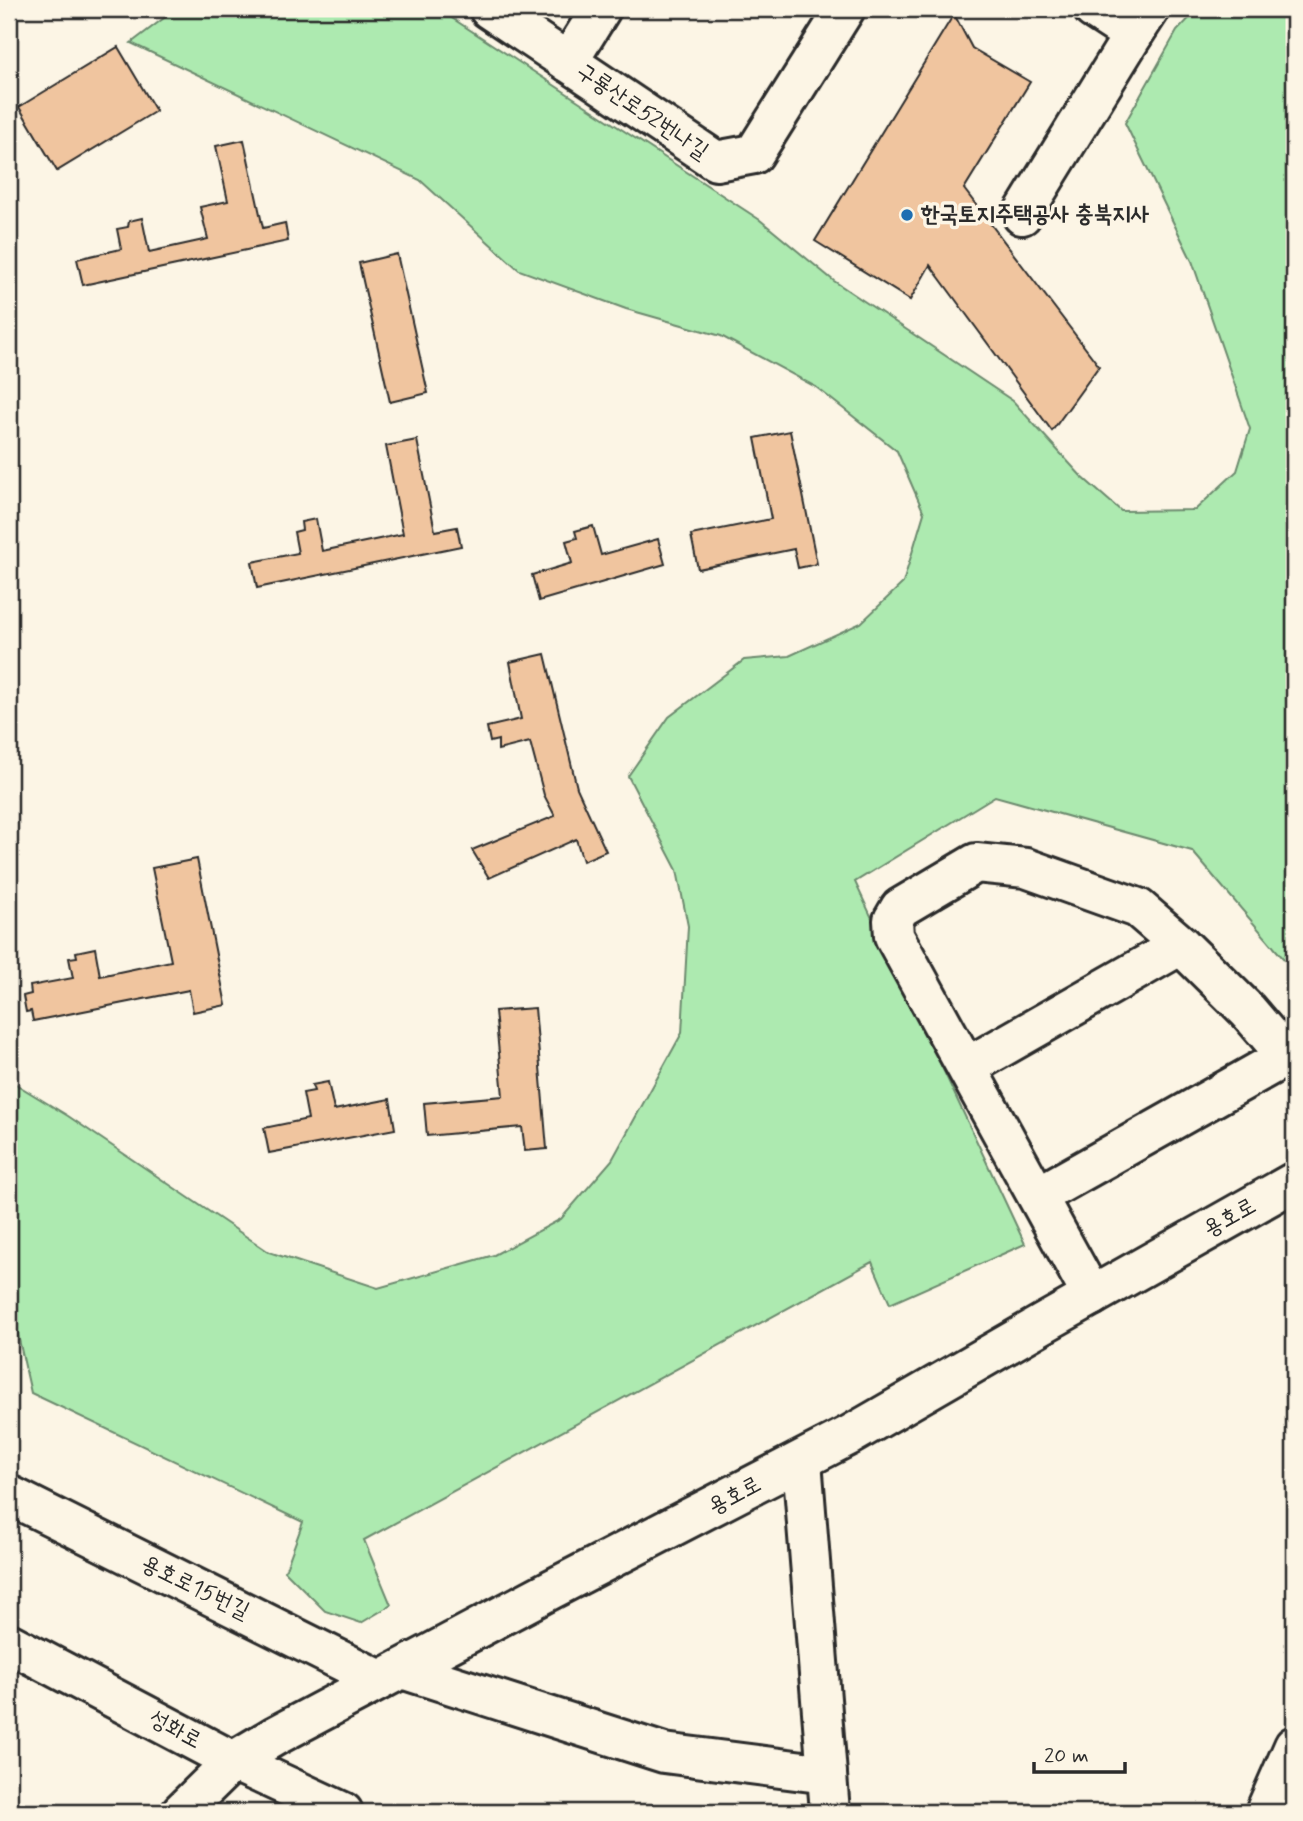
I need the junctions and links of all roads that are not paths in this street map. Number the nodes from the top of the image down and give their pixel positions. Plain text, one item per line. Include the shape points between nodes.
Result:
1 (489, 9) edge
2 (601, 9) edge
3 (845, 9) edge
4 (1093, 9) edge
5 (1141, 22) edge
6 (568, 62) junction
7 (1022, 215) dead end
8 (1181, 945) junction
9 (1291, 1060) edge
10 (967, 1067) junction
11 (1294, 1182) edge
12 (1038, 1196) junction
13 (1092, 1296) junction
14 (802, 1461) junction
15 (9, 1495) edge
16 (9, 1643) edge
17 (391, 1675) junction
18 (1294, 1746) edge
19 (233, 1761) junction
20 (827, 1774) junction
21 (181, 1812) edge
22 (344, 1812) edge
23 (830, 1812) edge
24 (1265, 1812) edge

1 - 6 street, 구룡산로52번나길
2 - 6 street
3 - 6 street, 구룡산로52번나길 via 754,154 716,162
4 - 5 street
5 - 7 street
8 - 9 street
8 - 10 street
8 - 10 street via 1138,908 1026,868 976,863 900,908 893,920 894,936
9 - 12 street
10 - 12 street
11 - 13 street, 용호로
12 - 13 street
13 - 14 street, 용호로
14 - 17 street, 용호로
14 - 20 street
15 - 17 street, 용호로15번길
16 - 19 street, 성화로
17 - 19 street, 용호로
17 - 20 street, 용호로15번길 via 664,1753
18 - 24 street
19 - 21 street, 용호로
19 - 22 street, 성화로
20 - 23 street

